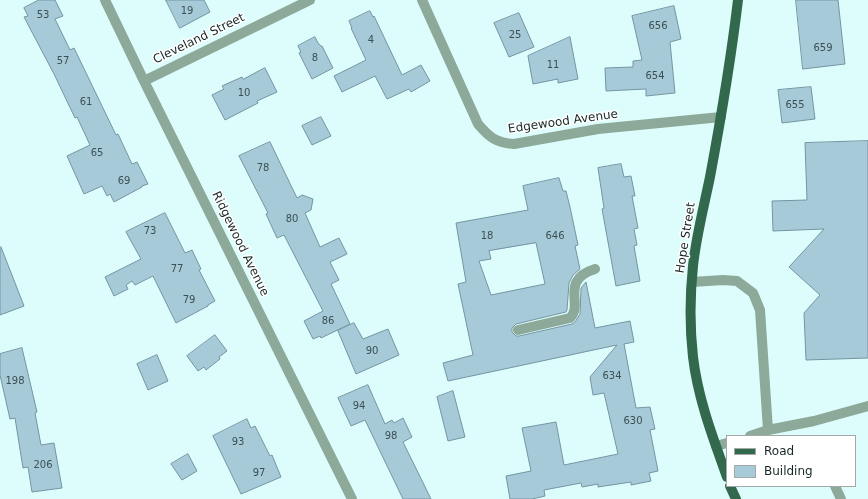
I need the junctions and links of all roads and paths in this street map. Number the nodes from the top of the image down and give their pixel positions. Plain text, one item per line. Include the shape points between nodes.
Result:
1 (105, 0) edge
2 (310, 0) edge
3 (422, 0) edge
4 (738, 0) edge
5 (144, 81) junction
6 (721, 117) junction
7 (594, 269) dead end
8 (692, 282) junction
9 (518, 330) dead end
10 (868, 406) edge
11 (768, 430) junction
12 (753, 435) edge
13 (726, 443) edge
14 (716, 446) junction
15 (726, 474) edge
16 (730, 487) edge
17 (835, 487) edge
18 (352, 499) edge
19 (736, 499) edge
20 (840, 499) edge

1 - 5 street, Ridgewood Avenue
2 - 5 street, Cleveland Street
3 - 6 street, Edgewood Avenue via 478,124 502,143 514,144 598,129
4 - 6 main road, Hope Street
5 - 18 street, Ridgewood Avenue
6 - 8 main road, Hope Street
7 - 9 street via 584,273 576,282 573,295 574,315
8 - 11 street via 738,281 753,293 760,310
8 - 14 main road, Hope Street via 693,357 698,390
10 - 11 street
11 - 12 street
13 - 14 street
14 - 15 main road, Hope Street
16 - 19 main road
17 - 20 street

